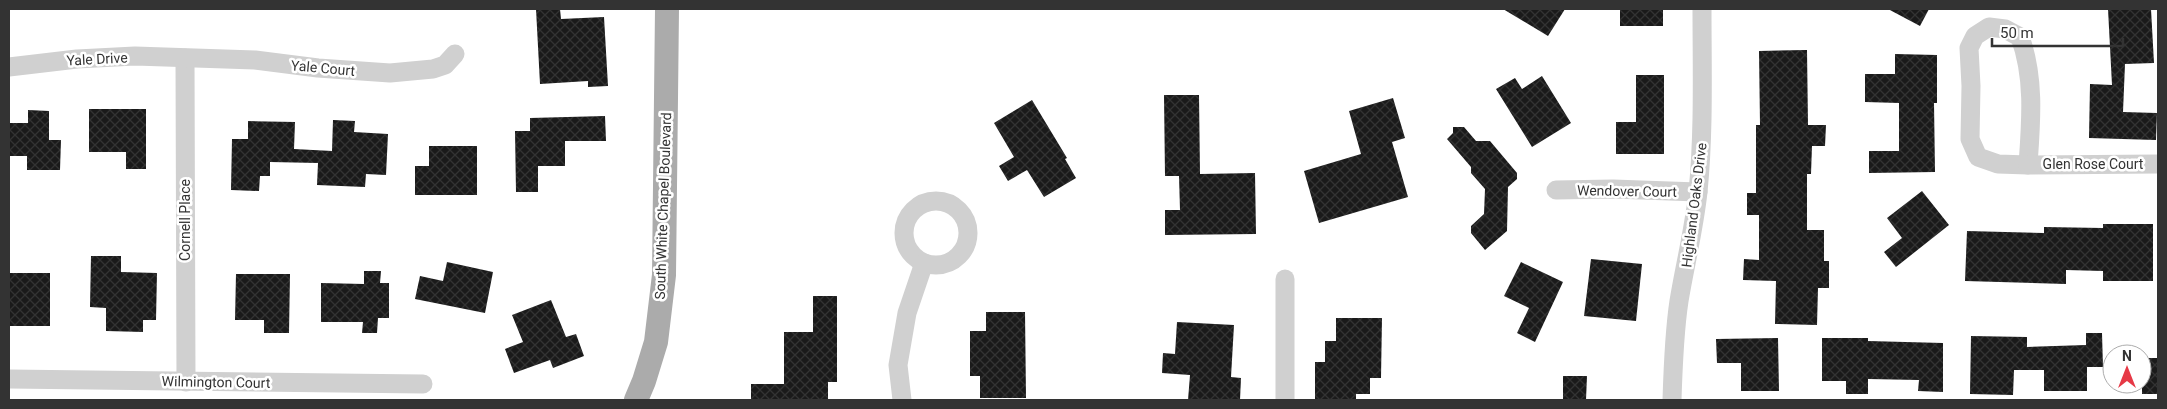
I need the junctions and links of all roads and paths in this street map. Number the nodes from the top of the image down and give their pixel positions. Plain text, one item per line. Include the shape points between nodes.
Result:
1 (667, 9) edge
2 (1702, 9) edge
3 (455, 54) dead end
4 (185, 58) junction
5 (9, 67) edge
6 (2158, 164) edge
7 (2028, 165) junction
8 (1556, 190) dead end
9 (1698, 192) junction
10 (924, 263) dead end
11 (1286, 279) dead end
12 (9, 379) edge
13 (186, 382) junction
14 (423, 384) dead end
15 (636, 400) edge
16 (902, 400) edge
17 (1286, 400) edge
18 (1672, 400) edge

1 - 15 main road, South White Chapel Boulevard via 664,275 656,342
2 - 9 street, Highland Oaks Drive via 1703,131
3 - 4 street, Yale Court via 445,65 433,69 390,73 254,60
4 - 5 street, Yale Drive via 135,56
4 - 13 street, Cornell Place
6 - 7 street, Glen Rose Court
7 - 7 street, Glen Rose Court via 1998,164 1978,157 1970,138 1969,48 1974,36 1989,27 2005,29 2020,37 2027,57 2032,107
8 - 9 street, Wendover Court
9 - 18 street, Highland Oaks Drive via 1679,302
10 - 16 street via 908,313 898,365
11 - 17 street
12 - 13 street, Wilmington Court
13 - 14 street, Wilmington Court

